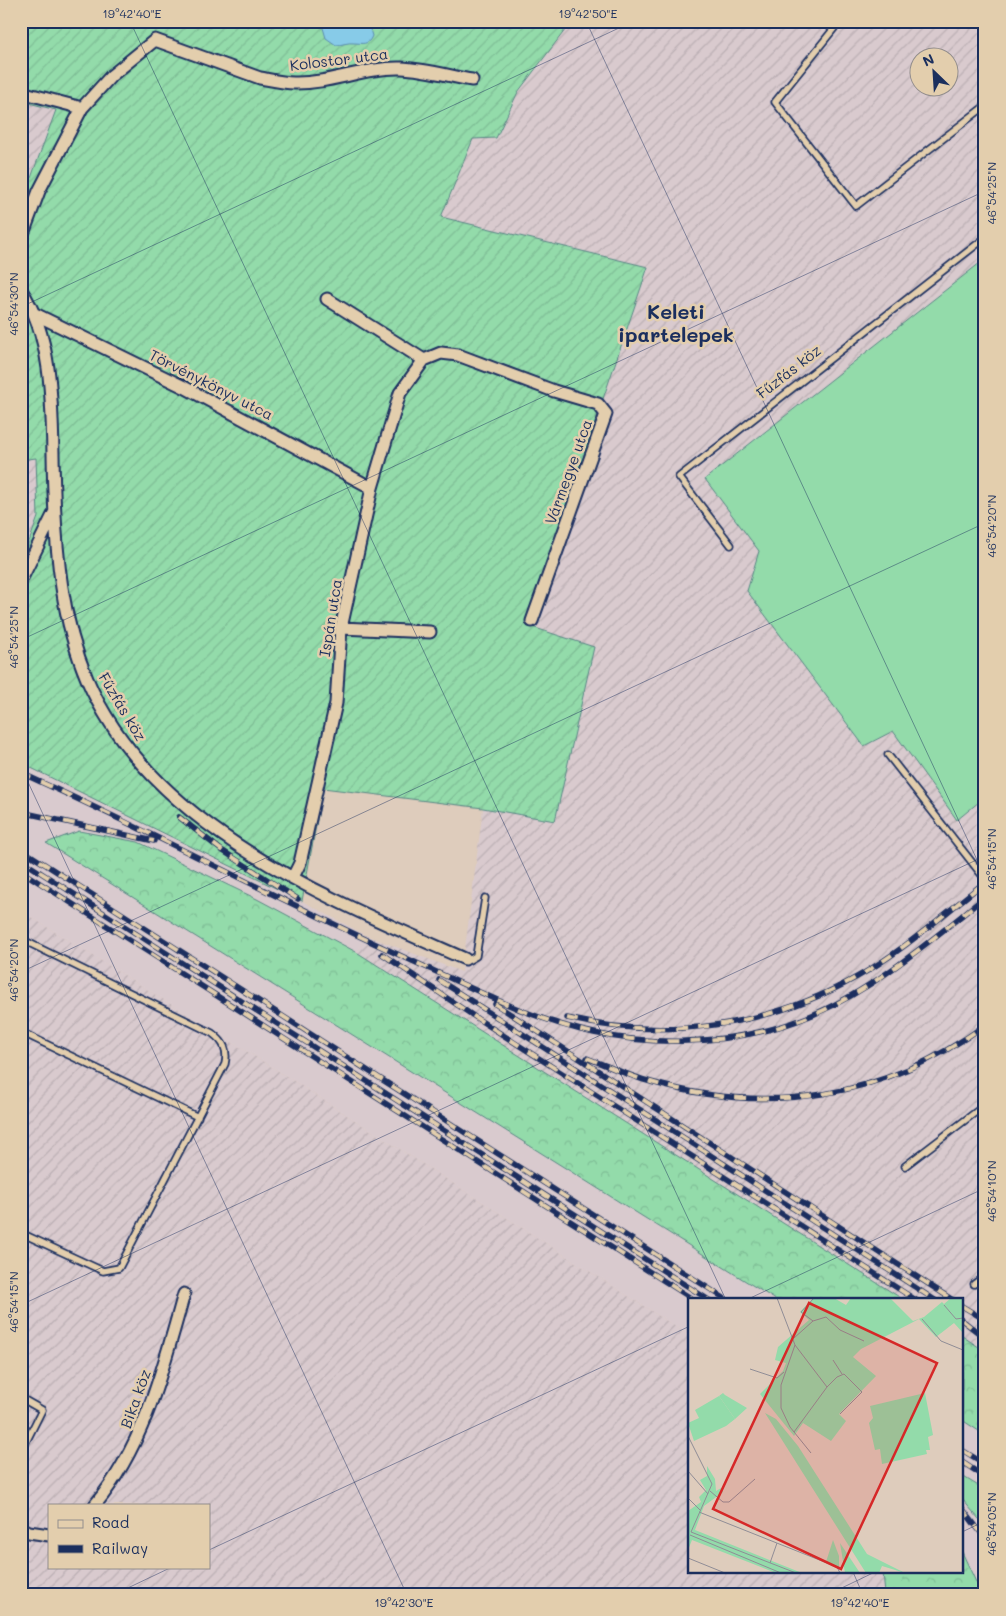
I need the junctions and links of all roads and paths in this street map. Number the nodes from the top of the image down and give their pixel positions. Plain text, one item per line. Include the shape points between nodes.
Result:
1 (840, 21) edge
2 (472, 80) dead end
3 (21, 92) edge
4 (985, 106) edge
5 (82, 108) junction
6 (985, 238) edge
7 (21, 239) edge
8 (21, 290) edge
9 (327, 299) dead end
10 (35, 314) junction
11 (424, 360) junction
12 (372, 488) junction
13 (54, 512) junction
14 (731, 545) dead end
15 (21, 580) edge
16 (532, 621) dead end
17 (341, 628) junction
18 (430, 632) dead end
19 (888, 755) dead end
20 (293, 877) junction
21 (985, 879) edge
22 (485, 898) dead end
23 (21, 939) edge
24 (465, 959) joint
25 (21, 1032) edge
26 (985, 1105) edge
27 (198, 1117) junction
28 (905, 1166) dead end
29 (21, 1233) edge
30 (985, 1276) edge
31 (974, 1284) dead end
32 (184, 1294) dead end
33 (21, 1398) edge
34 (21, 1452) edge
35 (96, 1504) edge
36 (21, 1528) edge
37 (48, 1535) edge

1 - 4 lane via 775,102 856,206
2 - 5 street, Kolostor utca via 400,68 318,81 278,81 260,78 156,40 111,76
3 - 5 street
5 - 7 street via 39,191
6 - 14 lane, Fűzfás köz via 679,478
8 - 10 street, Fűzfás köz
9 - 11 street
10 - 12 street, Törvénykönyv utca via 184,387
10 - 13 street, Fűzfás köz via 42,330 48,363
11 - 12 street, Ispán utca via 400,394
11 - 16 street, Vármegye utca via 441,354 458,355 598,404 606,414
12 - 17 street, Ispán utca
13 - 15 street
13 - 20 street, Fűzfás köz via 60,582 73,638 87,679 111,722 138,761 175,799 218,833
17 - 18 street
17 - 20 street, Ispán utca via 336,703 300,863
19 - 21 lane
20 - 24 street, Fűzfás köz via 398,930
22 - 24 lane via 476,956
23 - 27 lane via 218,1038 226,1052 225,1064
25 - 27 lane
26 - 28 lane
27 - 29 lane via 118,1268 103,1271
30 - 31 lane
32 - 35 street, Bika köz via 145,1420 130,1454
33 - 34 lane via 42,1410
36 - 37 street

